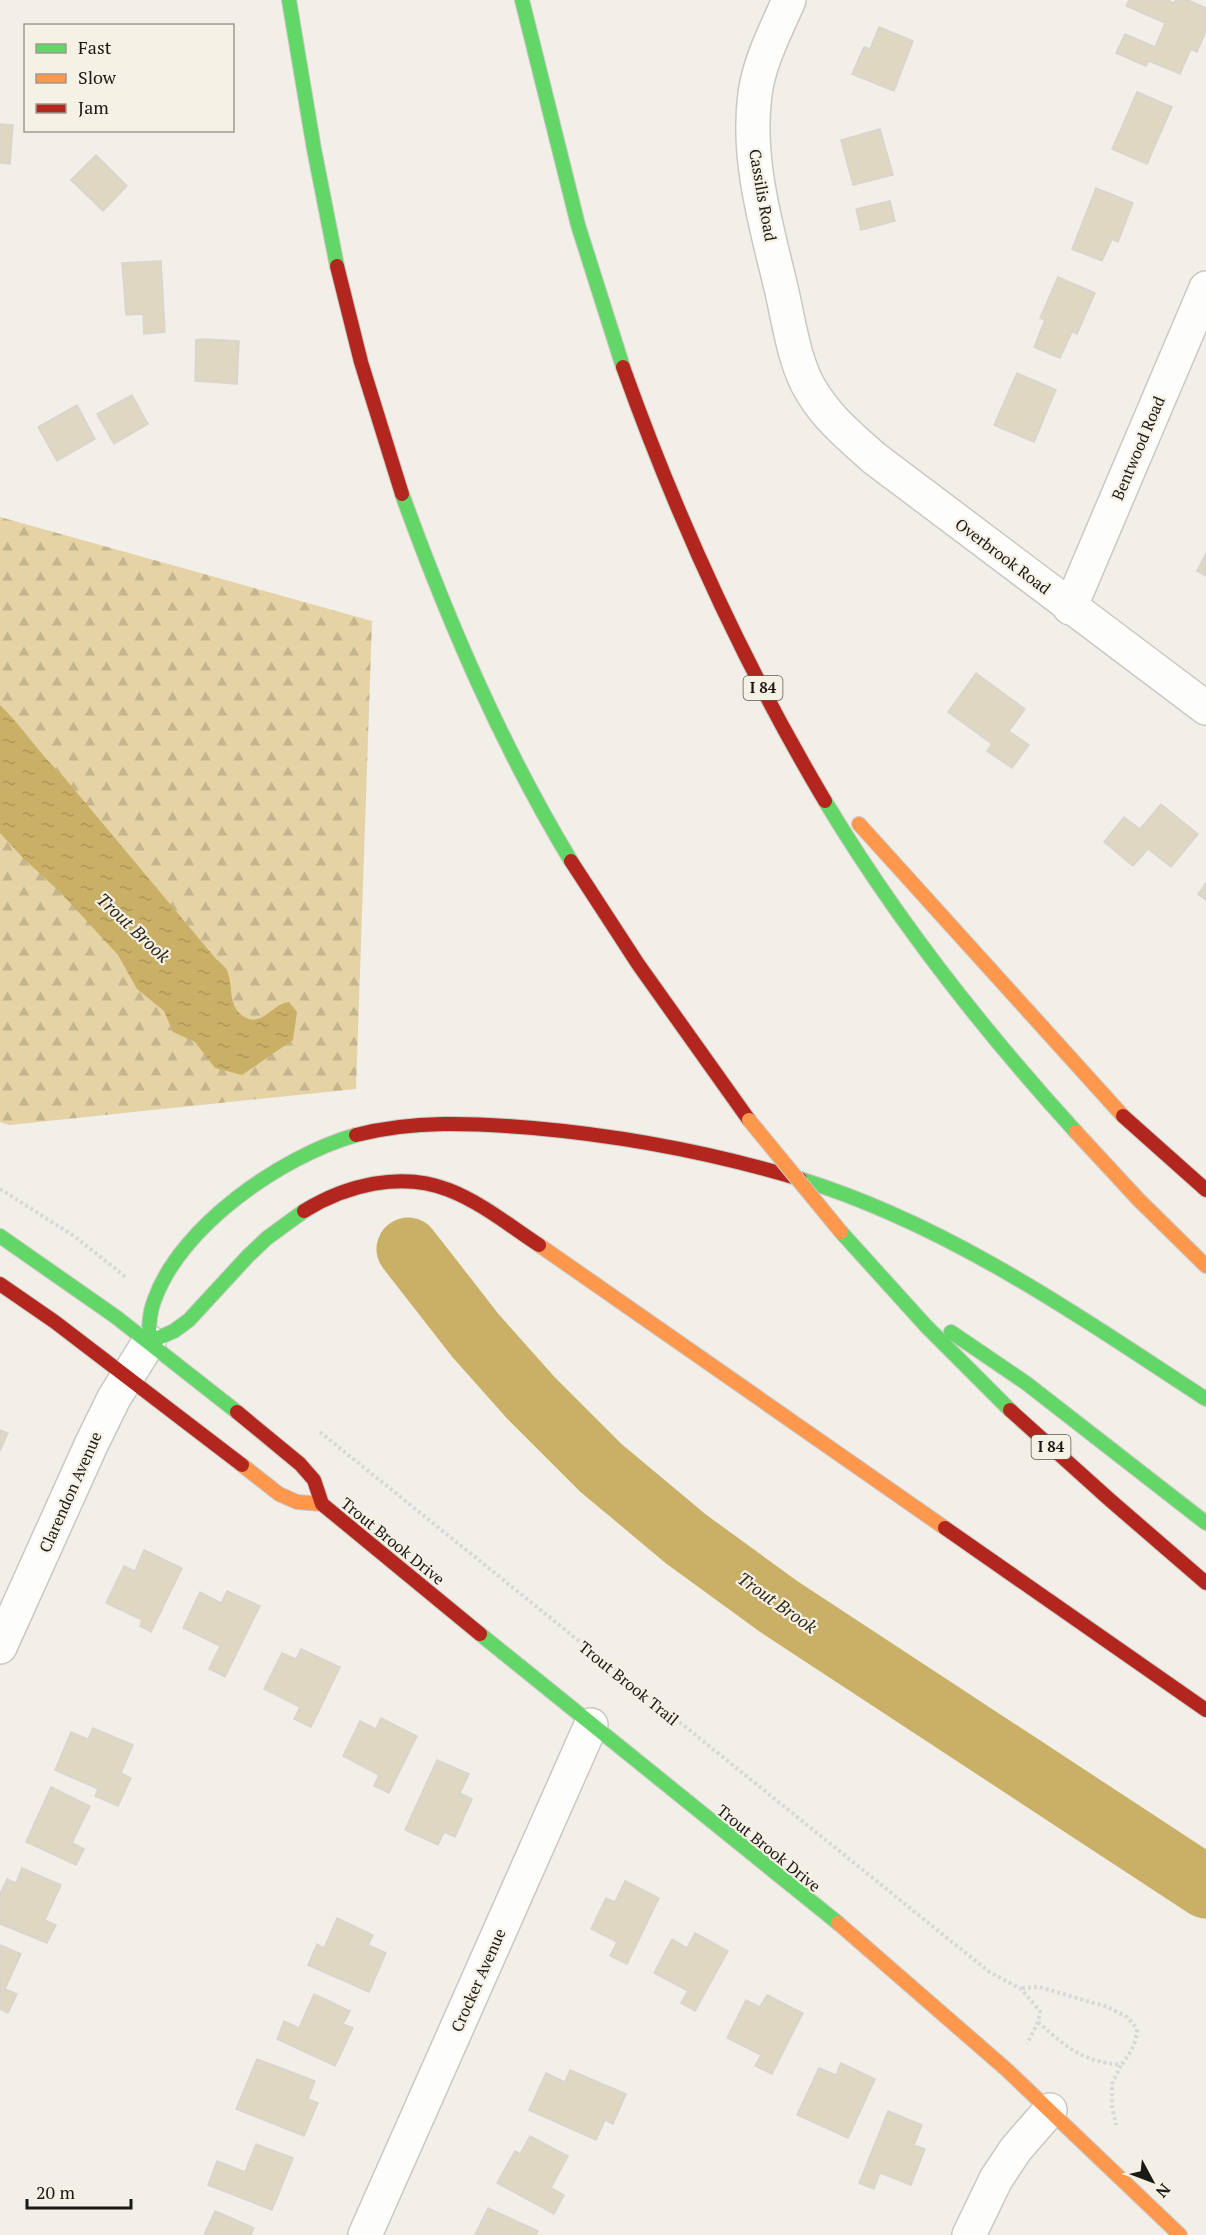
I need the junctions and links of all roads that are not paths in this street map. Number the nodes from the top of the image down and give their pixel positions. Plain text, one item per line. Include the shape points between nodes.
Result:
1 (288, 0) edge
2 (522, 0) edge
3 (789, 0) edge
4 (1206, 288) edge
5 (811, 391) joint
6 (1070, 608) junction
7 (1206, 708) edge
8 (806, 767) junction
9 (1206, 1190) edge
10 (0, 1236) edge
11 (1206, 1266) edge
12 (0, 1284) edge
13 (904, 1303) junction
14 (149, 1342) junction
15 (127, 1377) junction
16 (1206, 1399) edge
17 (322, 1504) junction
18 (1206, 1523) edge
19 (1206, 1583) edge
20 (0, 1647) edge
21 (1206, 1710) edge
22 (591, 1725) junction
23 (1050, 2110) junction
24 (365, 2235) edge
25 (969, 2235) edge
26 (1180, 2235) edge

1 - 13 main road, I 84, bridge via 344,297 388,453 442,601 505,741 573,863 683,1029 749,1120
2 - 8 main road, I 84 via 584,245 627,378 729,621
3 - 5 street, Cassilis Road via 755,92 752,128 756,171 795,350
4 - 6 street, Bentwood Road
5 - 6 street, Overbrook Road via 836,424 874,458
6 - 7 street, Overbrook Road
8 - 9 main road via 1095,1088
8 - 11 main road, I 84 via 878,881 970,1007 1076,1132
10 - 14 main road, Trout Brook Drive
12 - 15 main road, Trout Brook Drive
13 - 18 main road via 1026,1383
13 - 19 main road, I 84 via 1040,1437
14 - 15 street, Clarendon Avenue
14 - 16 main road via 151,1311 166,1276 208,1224 258,1182 312,1151 355,1135 432,1124 479,1124 584,1133 663,1146 765,1168 834,1190 907,1220 995,1266
14 - 17 main road, Trout Brook Drive via 300,1464 314,1480
14 - 21 main road via 189,1320 264,1240 316,1204 388,1182 438,1187 482,1207 521,1233
15 - 17 main road, Trout Brook Drive via 279,1494 297,1502
15 - 20 street, Clarendon Avenue via 90,1445
17 - 22 main road, Trout Brook Drive
22 - 23 main road, Trout Brook Drive via 864,1944
22 - 24 street, Crocker Avenue
23 - 25 street via 996,2179
23 - 26 main road, Trout Brook Drive

